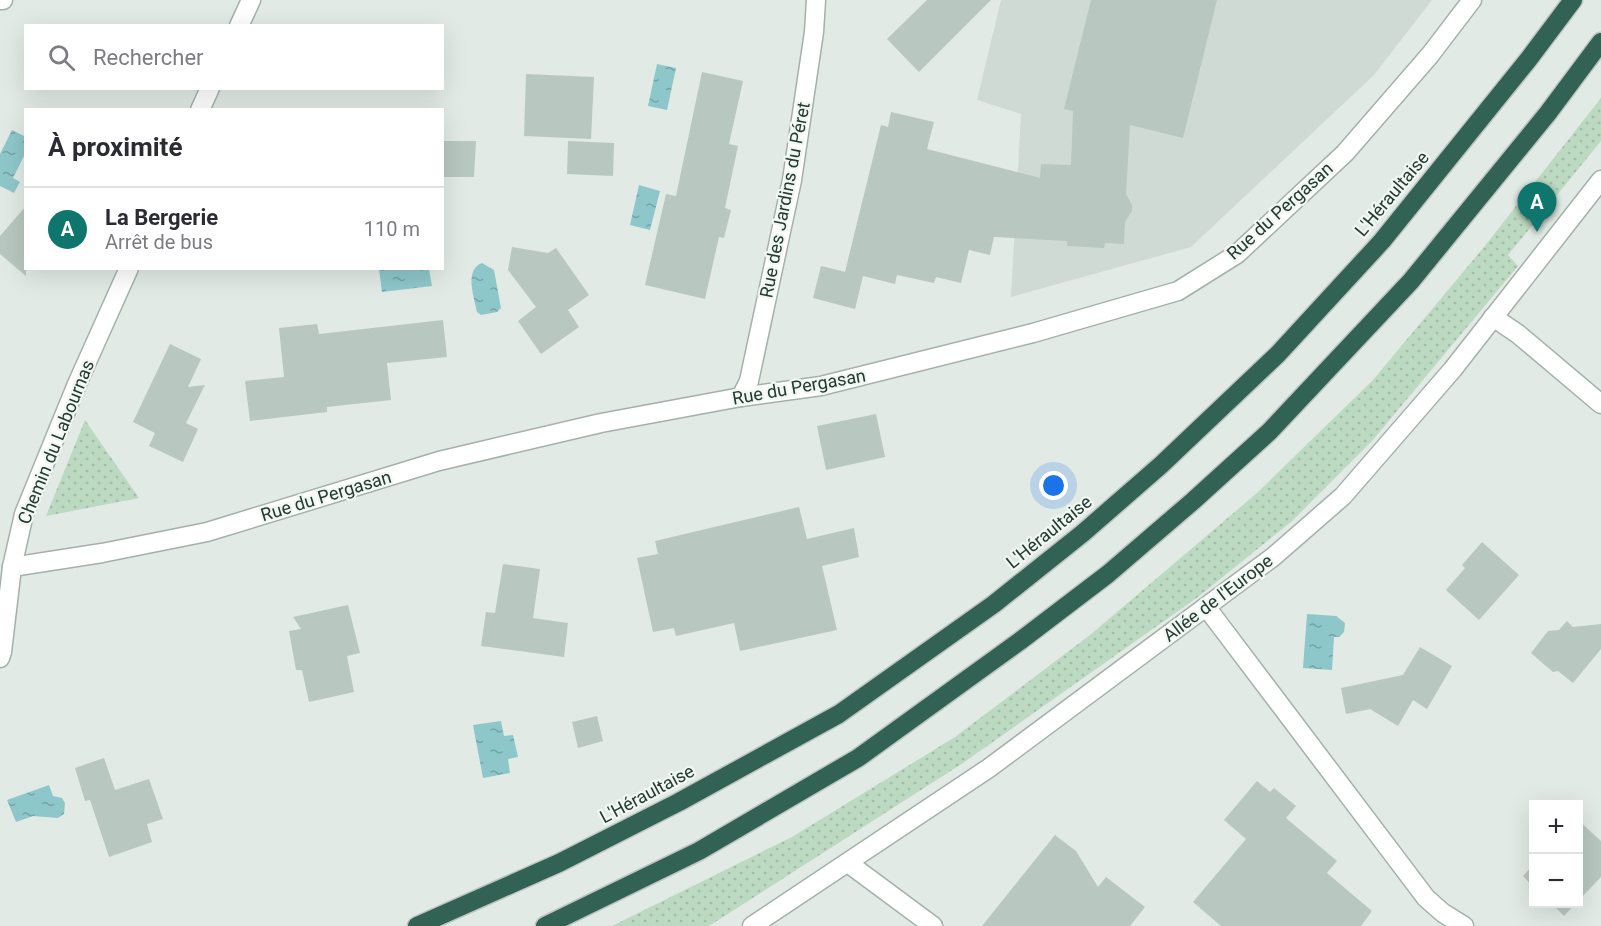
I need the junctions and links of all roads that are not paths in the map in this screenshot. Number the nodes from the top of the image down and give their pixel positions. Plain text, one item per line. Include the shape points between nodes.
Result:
1 (251, 0) edge
2 (816, 0) edge
3 (1472, 0) edge
4 (1573, 0) edge
5 (240, 24) edge
6 (1601, 42) edge
7 (209, 90) edge
8 (201, 108) edge
9 (1601, 180) edge
10 (128, 270) edge
11 (1493, 317) junction
12 (741, 397) junction
13 (1601, 404) edge
14 (12, 567) junction
15 (1207, 608) junction
16 (0, 658) edge
17 (848, 863) junction
18 (417, 926) edge
19 (545, 926) edge
20 (752, 926) edge
21 (933, 926) edge
22 (1464, 926) edge

1 - 5 street
2 - 12 street, Rue des Jardins du Péret via 792,180 749,381
3 - 12 street, Rue du Pergasan via 1345,153 1237,254 1178,291 1033,333 821,386
4 - 18 highway, L'Héraultaise via 1382,241 1278,354 1161,465 1021,583 839,714 559,863
6 - 19 highway via 1411,281 1269,432 1108,574 858,758 699,851
7 - 8 street
9 - 11 street, Allée de l'Europe
10 - 14 street, Chemin du Labournas via 24,514
11 - 13 street
11 - 15 street, Allée de l'Europe via 1343,496 1274,557
12 - 14 street, Rue du Pergasan via 601,423 439,461 207,532
14 - 16 street, Chemin du Labournas
15 - 17 street, Allée de l'Europe via 989,768
15 - 22 street via 1426,898
17 - 20 street, Allée de l'Europe
17 - 21 street

